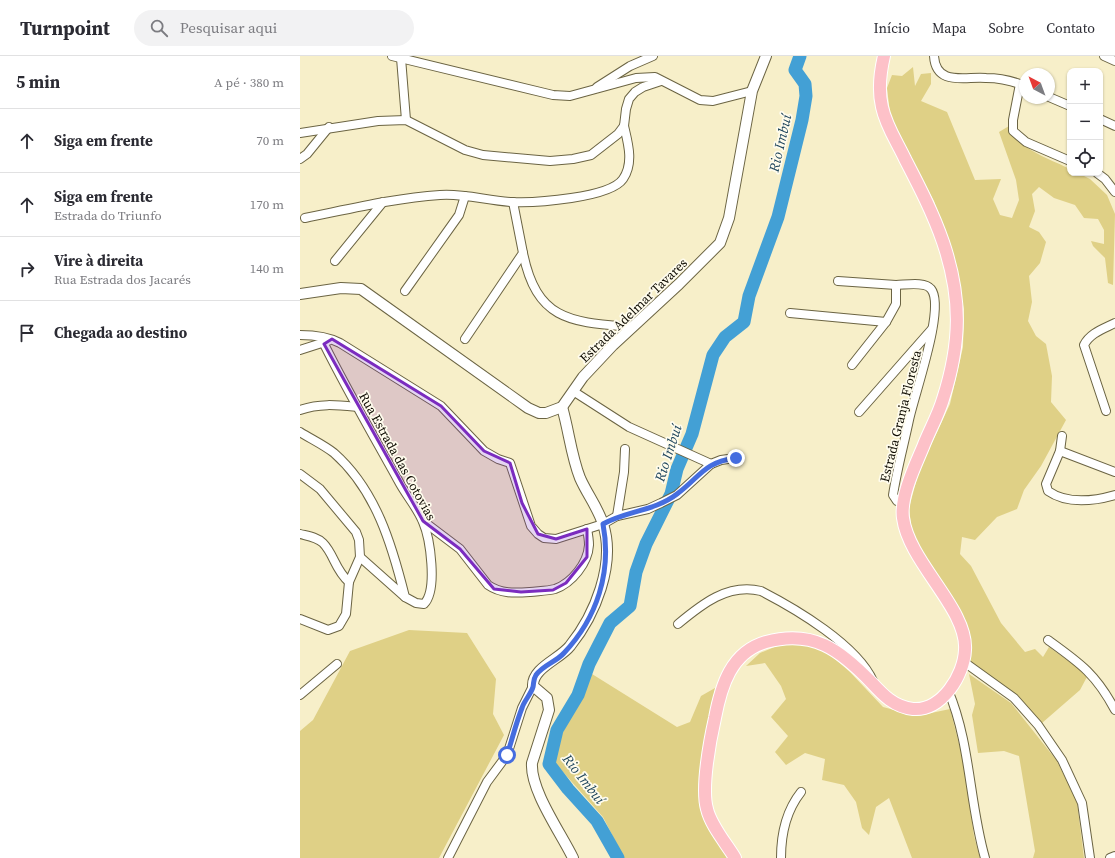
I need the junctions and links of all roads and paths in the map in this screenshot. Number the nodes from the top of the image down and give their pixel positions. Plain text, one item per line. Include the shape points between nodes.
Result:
1 (392, 56) edge
2 (653, 56) edge
3 (766, 56) edge
4 (884, 56) edge
5 (934, 56) edge
6 (1104, 56) edge
7 (401, 58) junction
8 (1115, 61) edge
9 (661, 81) junction
10 (1019, 84) edge
11 (592, 91) junction
12 (752, 91) junction
13 (1019, 99) edge
14 (1055, 100) edge
15 (1067, 105) edge
16 (406, 120) junction
17 (1103, 120) edge
18 (624, 126) junction
19 (1115, 126) edge
20 (329, 127) junction
21 (300, 133) edge
22 (300, 159) edge
23 (1067, 159) edge
24 (1101, 176) edge
25 (1115, 192) edge
26 (465, 196) junction
27 (383, 202) junction
28 (513, 202) junction
29 (305, 218) dead end
30 (523, 253) junction
31 (335, 261) dead end
32 (838, 281) dead end
33 (896, 285) junction
34 (405, 290) dead end
35 (300, 294) edge
36 (790, 313) dead end
37 (886, 322) junction
38 (1115, 323) edge
39 (632, 326) junction
40 (932, 328) junction
41 (300, 335) edge
42 (332, 339) junction
43 (465, 339) dead end
44 (324, 344) junction
45 (300, 350) edge
46 (852, 365) dead end
47 (573, 391) junction
48 (357, 407) junction
49 (562, 407) junction
50 (300, 410) edge
51 (1106, 411) dead end
52 (860, 412) dead end
53 (300, 432) edge
54 (1062, 436) dead end
55 (625, 449) dead end
56 (1060, 451) junction
57 (736, 458) dead end
58 (712, 464) junction
59 (1115, 472) edge
60 (300, 474) edge
61 (1115, 495) edge
62 (904, 502) junction
63 (617, 516) junction
64 (423, 521) junction
65 (603, 524) junction
66 (587, 529) junction
67 (300, 534) edge
68 (360, 557) junction
69 (349, 582) junction
70 (405, 597) junction
71 (300, 619) edge
72 (678, 624) dead end
73 (1048, 640) dead end
74 (964, 662) junction
75 (337, 664) dead end
76 (533, 686) junction
77 (877, 689) junction
78 (948, 690) junction
79 (300, 695) edge
80 (1115, 710) edge
81 (801, 792) dead end
82 (1115, 856) edge
83 (448, 858) edge
84 (573, 858) edge
85 (735, 858) edge
86 (781, 858) edge
87 (985, 858) edge
88 (1090, 858) edge
89 (1110, 858) edge

1 - 7 street
2 - 11 street via 630,66
3 - 12 street, Estrada Adelmar Tavares
4 - 62 main road via 880,86 882,106 888,126 929,205 943,244 957,300 958,321 954,355 943,401 912,473
5 - 10 street via 939,69 948,77 961,80 985,78
6 - 8 street
7 - 11 street via 553,95 570,96
7 - 16 street
9 - 11 street via 655,78 636,78
9 - 12 street via 700,100 713,101
9 - 18 street via 643,87 629,99
12 - 39 street, Estrada Adelmar Tavares via 724,236 706,257
13 - 23 street via 1013,120 1013,131 1026,142
14 - 15 street
16 - 18 street via 465,150 484,155 550,161 591,155 618,134
16 - 20 street
17 - 19 street
18 - 28 street via 630,149 628,166 622,180 611,189 599,194
20 - 21 street
20 - 22 street
24 - 25 street
26 - 27 street via 441,194
26 - 28 street
26 - 34 street via 459,216
27 - 29 street
27 - 31 street
28 - 30 street
30 - 39 street via 531,283 538,294 559,314 587,323
30 - 43 street
32 - 33 street
33 - 37 street via 896,304
33 - 40 street via 927,285 931,288 936,301
35 - 49 street via 341,288 360,290 528,408 546,413
36 - 37 street
37 - 46 street
38 - 51 street via 1096,332 1084,345
39 - 47 street, Estrada Adelmar Tavares via 583,377
40 - 52 street
40 - 62 street, Estrada Granja Floresta via 893,494 897,501
41 - 42 street
42 - 44 street
42 - 66 street via 441,406 484,451 510,464 531,526 538,534 544,538 556,539
44 - 45 street
44 - 48 street, Rua Estrada das Cotovias
47 - 49 street, Estrada Adelmar Tavares
47 - 58 street via 629,427
48 - 50 street via 324,404
48 - 64 street, Rua Estrada das Cotovias
49 - 65 street via 580,477
53 - 70 street via 333,452 352,471 368,495 382,522
54 - 56 street
55 - 63 street
56 - 59 street
56 - 61 street via 1046,484 1048,492 1075,500 1097,500
57 - 58 street
58 - 63 street via 677,495 648,509
60 - 68 street via 320,489 356,532
62 - 74 main road via 902,515 907,538 959,622 966,642
63 - 65 street
64 - 66 street via 460,549 488,585 507,592 553,590 566,584 581,568 587,557
64 - 70 street, Rua Estrada das Cotovias via 429,542 431,567 429,599 421,605
65 - 66 street
65 - 76 street via 606,563 600,594 594,609 571,645 534,677
67 - 69 street via 317,538 323,543 338,570
68 - 69 street
68 - 70 street
69 - 71 street via 346,614 339,626 328,630
72 - 77 street via 717,596 749,588 761,591 807,618 853,653 868,668
73 - 80 street via 1083,665 1095,677
74 - 78 main road
74 - 88 street via 1014,698 1038,725 1062,760 1082,803
75 - 79 street
76 - 83 street via 522,708 507,755 487,782
76 - 84 street via 547,698 549,710 531,772 541,798
77 - 78 main road via 898,705 914,709 932,704
77 - 85 main road via 850,661 833,648 818,642 783,638 761,644 745,652 737,660 724,682 717,704 705,794 709,814
78 - 87 street via 956,708 963,736 979,836
81 - 86 street via 785,822 781,837
82 - 89 street

